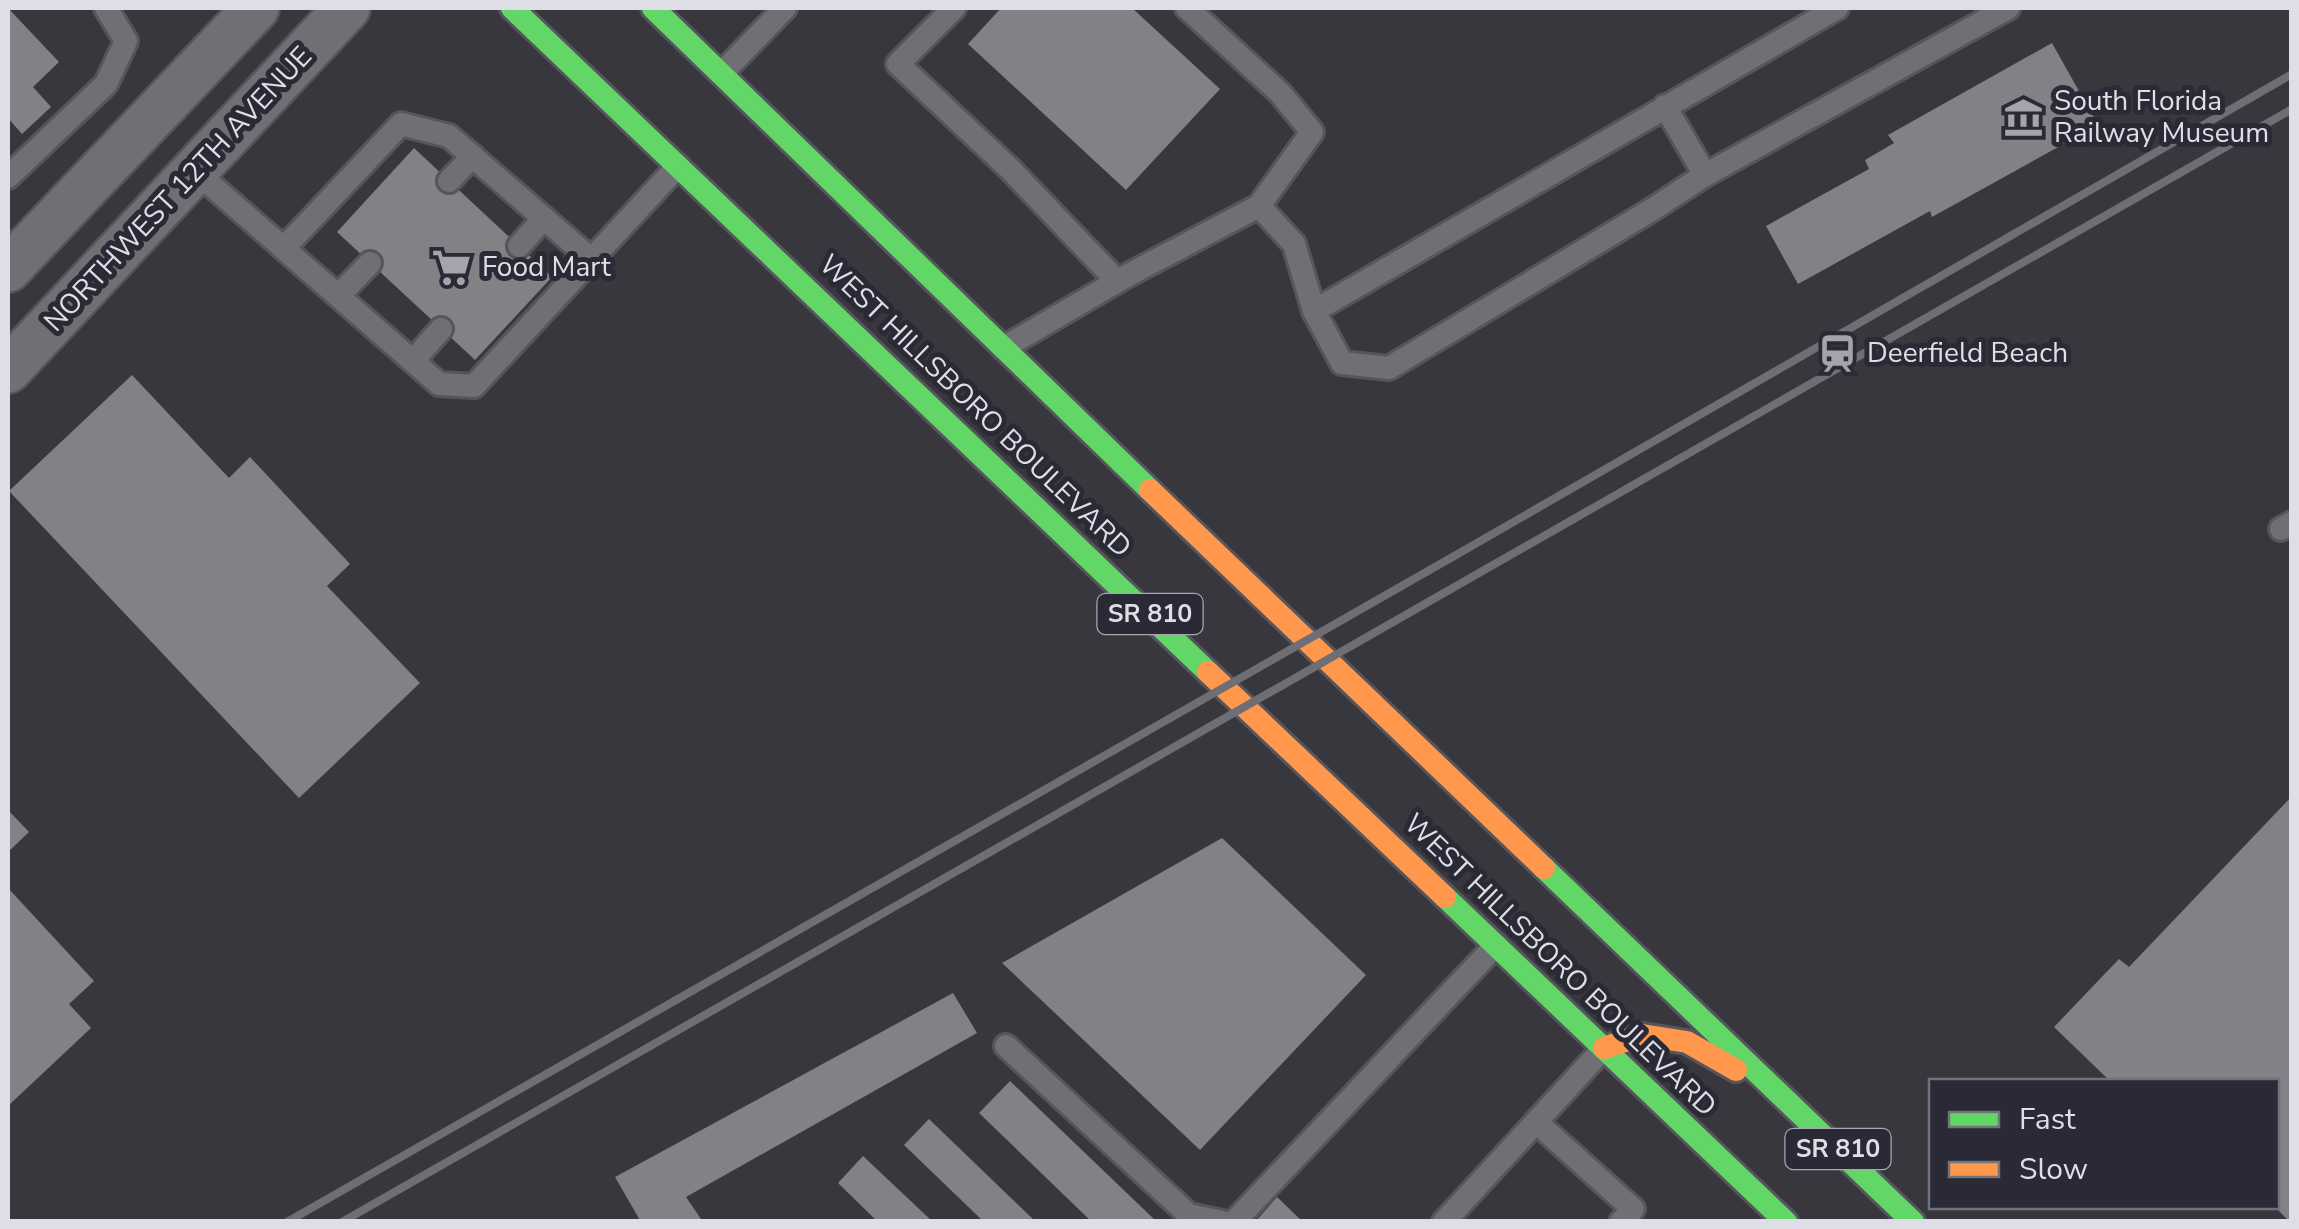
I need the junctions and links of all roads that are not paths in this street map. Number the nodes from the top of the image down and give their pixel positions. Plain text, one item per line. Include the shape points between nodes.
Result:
1 (106, 8) edge
2 (256, 8) edge
3 (347, 8) edge
4 (512, 8) edge
5 (652, 8) edge
6 (785, 8) edge
7 (954, 8) edge
8 (1187, 8) edge
9 (1837, 8) edge
10 (2008, 8) edge
11 (721, 74) junction
12 (1665, 106) junction
13 (472, 156) junction
14 (678, 166) junction
15 (195, 171) junction
16 (1705, 175) junction
17 (8, 176) edge
18 (449, 180) dead end
19 (1260, 206) junction
20 (544, 218) junction
21 (518, 246) dead end
22 (284, 248) junction
23 (591, 259) junction
24 (370, 263) dead end
25 (8, 269) edge
26 (1117, 281) junction
27 (338, 296) junction
28 (1314, 311) junction
29 (440, 329) dead end
30 (1002, 349) junction
31 (412, 361) junction
32 (8, 370) edge
33 (1496, 945) junction
34 (1006, 1046) dead end
35 (1604, 1048) junction
36 (1782, 1096) junction
37 (1536, 1122) junction
38 (1222, 1222) edge
39 (1234, 1222) edge
40 (1444, 1222) edge
41 (1621, 1222) edge
42 (1786, 1222) edge
43 (1913, 1222) edge

1 - 17 lane via 126,42 106,84
2 - 25 street
3 - 15 street, NORTHWEST 12TH AVENUE
4 - 14 main road, WEST HILLSBORO BOULEVARD / SR 810
5 - 11 main road, SR 810
6 - 11 lane
7 - 26 lane via 898,64
8 - 19 lane via 1280,93 1312,132
9 - 12 lane
10 - 16 lane
11 - 30 main road, SR 810
12 - 16 lane
12 - 28 lane
13 - 18 lane
13 - 20 lane
13 - 22 lane via 449,136 401,124
14 - 23 lane
14 - 33 main road, WEST HILLSBORO BOULEVARD / SR 810
15 - 22 lane
15 - 32 street, NORTHWEST 12TH AVENUE
16 - 28 lane via 1389,368 1342,363
19 - 26 lane
19 - 28 lane via 1294,244
20 - 21 lane
20 - 23 lane
22 - 27 lane
23 - 31 lane via 474,386 439,384
24 - 27 lane
26 - 30 lane
27 - 31 lane
29 - 31 lane
30 - 36 main road, SR 810
33 - 35 main road, WEST HILLSBORO BOULEVARD / SR 810
33 - 39 lane
34 - 38 lane via 1189,1215
35 - 36 main road via 1642,1035 1687,1042
35 - 37 lane
35 - 42 main road, WEST HILLSBORO BOULEVARD / SR 810
36 - 43 main road, SR 810
37 - 40 lane
37 - 41 lane via 1633,1209

